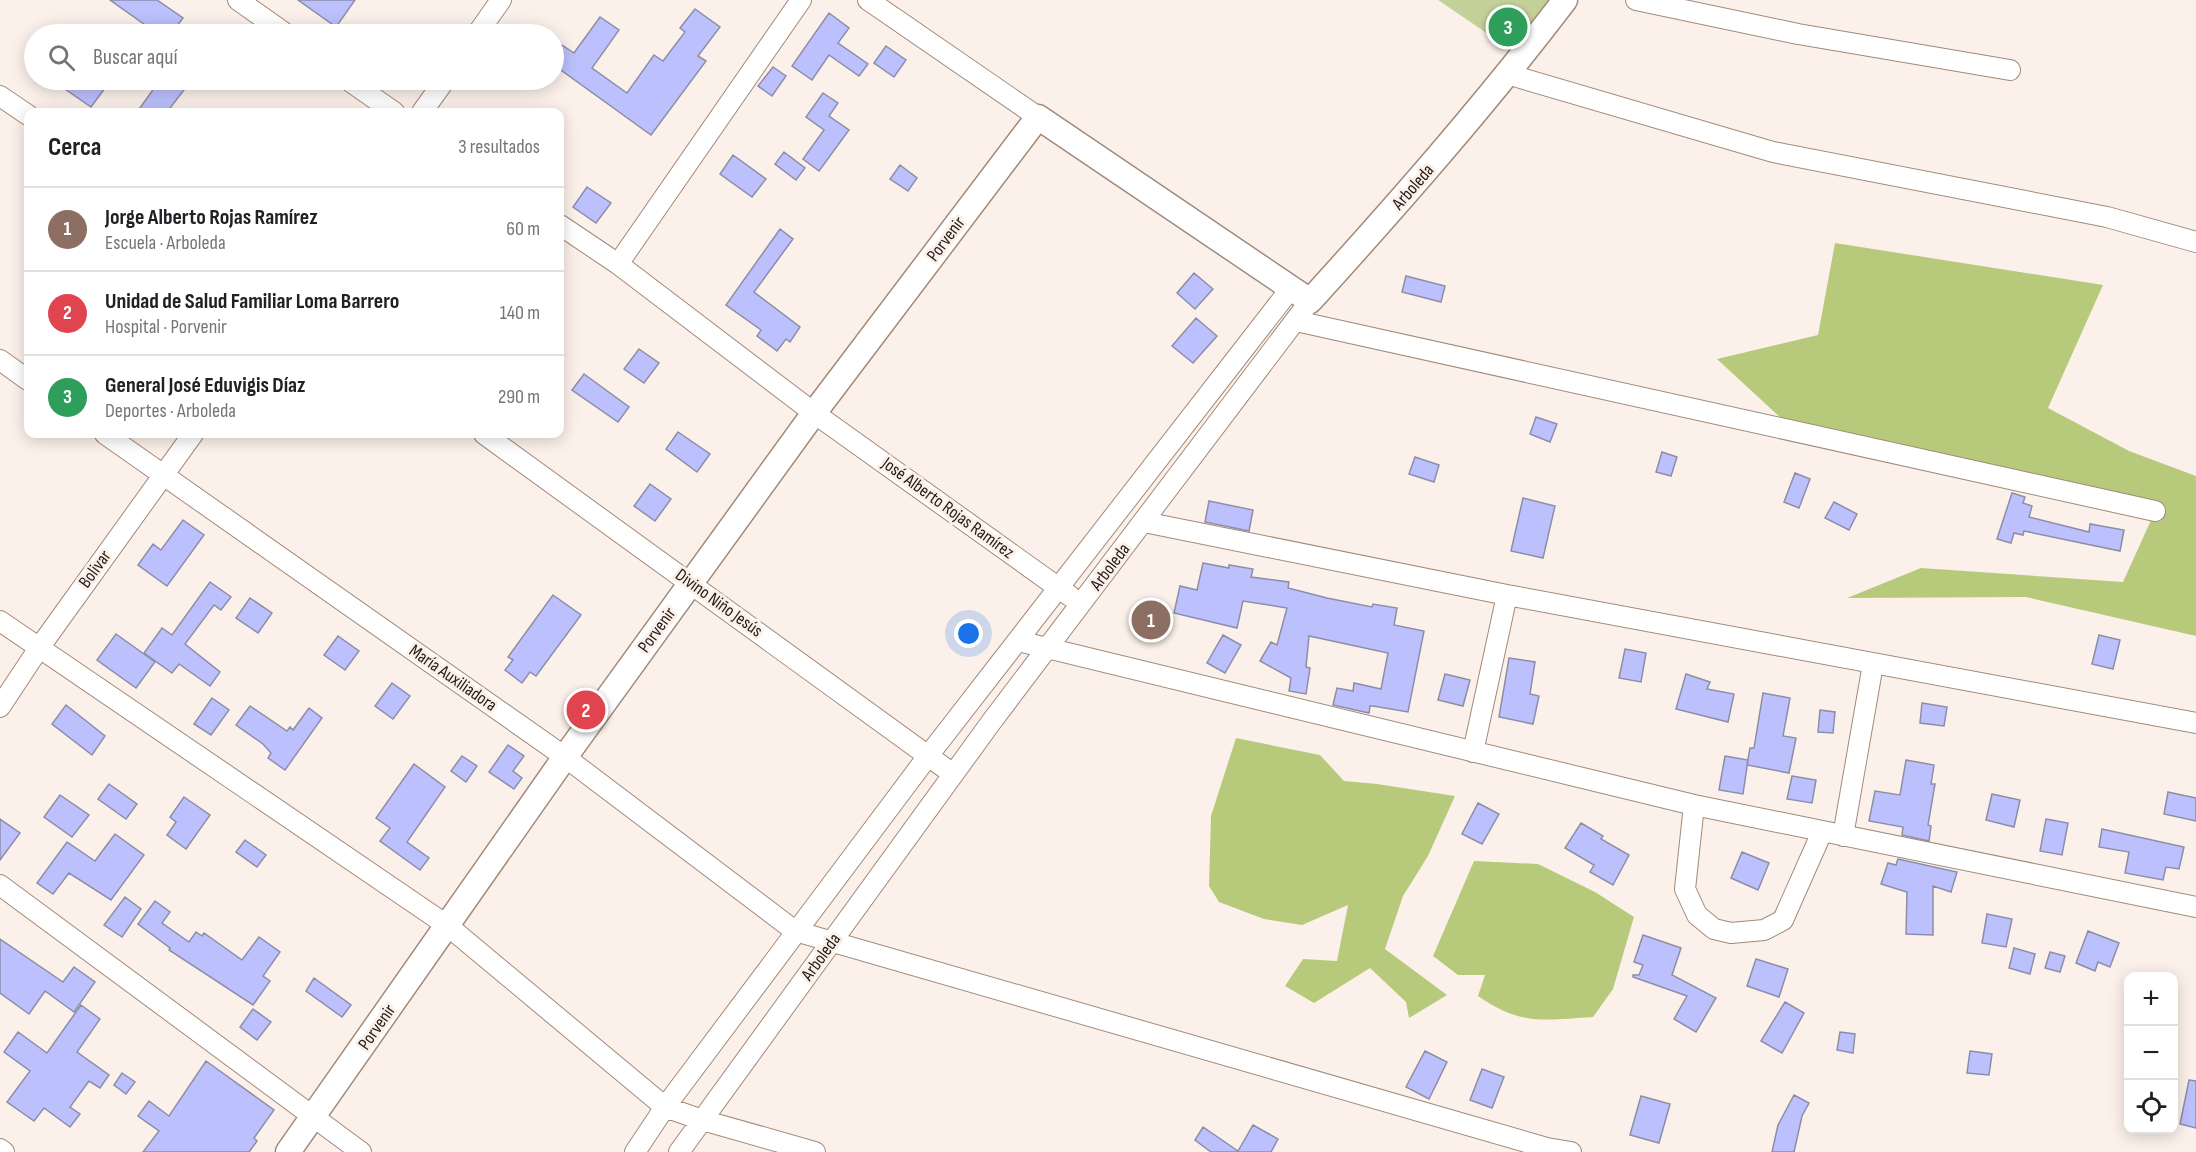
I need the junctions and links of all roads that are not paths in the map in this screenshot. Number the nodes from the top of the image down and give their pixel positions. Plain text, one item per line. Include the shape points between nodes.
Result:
1 (238, 0) edge
2 (501, 0) edge
3 (801, 0) edge
4 (868, 0) edge
5 (1565, 0) edge
6 (1636, 0) edge
7 (272, 24) edge
8 (484, 24) edge
9 (2010, 70) dead end
10 (1507, 74) junction
11 (362, 90) edge
12 (438, 90) edge
13 (0, 96) edge
14 (388, 108) edge
15 (425, 108) edge
16 (24, 112) edge
17 (1038, 117) junction
18 (564, 228) edge
19 (2196, 242) edge
20 (618, 264) junction
21 (1300, 295) junction
22 (1296, 321) junction
23 (0, 360) edge
24 (24, 377) edge
25 (813, 412) junction
26 (111, 438) edge
27 (191, 438) edge
28 (490, 438) edge
29 (164, 474) junction
30 (2155, 511) dead end
31 (1144, 522) junction
32 (692, 583) junction
33 (1059, 588) junction
34 (1507, 595) junction
35 (1082, 604) junction
36 (0, 621) edge
37 (1018, 641) junction
38 (39, 648) junction
39 (1047, 649) junction
40 (1872, 664) junction
41 (0, 707) edge
42 (2196, 723) edge
43 (1473, 752) junction
44 (928, 756) junction
45 (565, 757) junction
46 (953, 774) junction
47 (1694, 805) junction
48 (1822, 832) junction
49 (1843, 836) junction
50 (0, 885) edge
51 (2196, 907) edge
52 (448, 926) junction
53 (795, 932) junction
54 (830, 943) junction
55 (665, 1107) junction
56 (312, 1118) junction
57 (702, 1120) junction
58 (288, 1152) edge
59 (361, 1152) edge
60 (635, 1152) edge
61 (679, 1152) edge
62 (815, 1152) edge
63 (1571, 1152) edge

1 - 7 street
2 - 8 street
3 - 20 street
4 - 17 street
5 - 10 street, Arboleda
6 - 9 street via 1798,34
10 - 19 street via 1773,152 2107,217
10 - 21 street, Arboleda via 1404,198
11 - 14 street
12 - 15 street
13 - 16 street
17 - 21 street
17 - 25 street, Porvenir
18 - 20 street, José Alberto Rojas Ramírez
20 - 25 street, José Alberto Rojas Ramírez
21 - 22 street, Arboleda
21 - 33 street, Arboleda
22 - 30 street
22 - 31 street, Arboleda
23 - 24 street
25 - 32 street, Porvenir
25 - 33 street, José Alberto Rojas Ramírez
26 - 29 street, María Auxiliadora
27 - 29 street, Bolivar
28 - 32 street, Divino Niño Jesús
29 - 38 street, Bolivar
29 - 45 street, María Auxiliadora
31 - 34 street
31 - 35 street, Arboleda
32 - 44 street, Divino Niño Jesús
32 - 45 street, Porvenir
33 - 35 street, José Alberto Rojas Ramírez
33 - 37 street, Arboleda
34 - 40 street
34 - 43 street
35 - 39 street, Arboleda
36 - 38 street
37 - 39 street
37 - 44 street, Arboleda
38 - 41 street, Bolivar
38 - 52 street
39 - 43 street
39 - 46 street, Arboleda
40 - 42 street
40 - 49 street
43 - 47 street
44 - 46 street, Divino Niño Jesús
44 - 53 street, Arboleda
45 - 52 street, Porvenir
45 - 53 street, María Auxiliadora
46 - 54 street, Arboleda
47 - 48 street
47 - 48 street via 1684,889 1696,915 1714,929 1731,933 1764,930 1783,920
48 - 49 street
49 - 51 street
50 - 56 street
52 - 55 street
52 - 56 street, Porvenir
53 - 54 street, María Auxiliadora
53 - 55 street, Arboleda
54 - 57 street, Arboleda
54 - 63 street, María Auxiliadora
55 - 57 street
55 - 60 street, Arboleda
56 - 58 street, Porvenir
56 - 59 street
57 - 61 street, Arboleda
57 - 62 street

